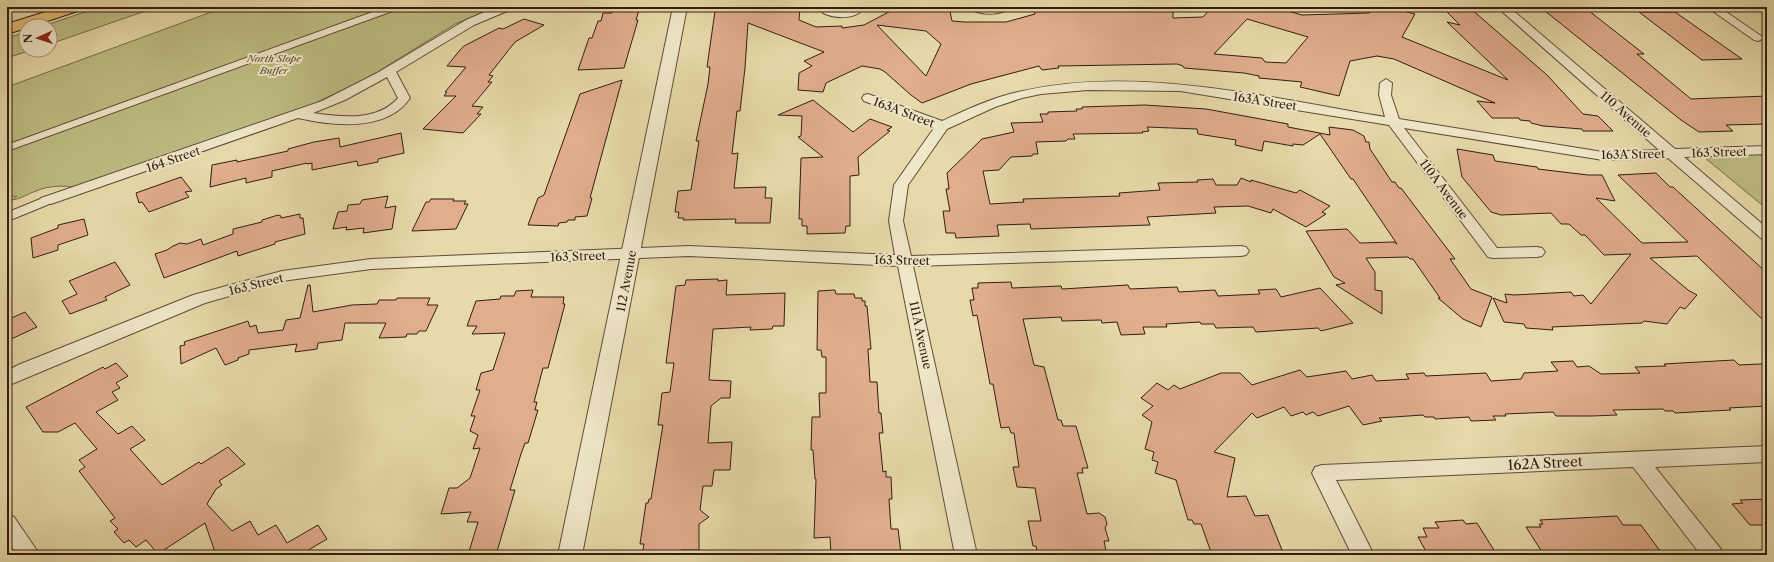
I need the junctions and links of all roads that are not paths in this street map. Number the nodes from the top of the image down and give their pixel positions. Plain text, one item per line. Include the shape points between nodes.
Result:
1 (47, 7) edge
2 (76, 7) edge
3 (395, 7) edge
4 (508, 7) edge
5 (680, 7) edge
6 (827, 7) edge
7 (856, 7) edge
8 (974, 7) edge
9 (1005, 7) edge
10 (1502, 7) edge
11 (1712, 7) edge
12 (7, 19) edge
13 (7, 29) edge
14 (1758, 38) dead end
15 (389, 70) junction
16 (1386, 83) dead end
17 (868, 98) dead end
18 (300, 115) junction
19 (1394, 123) junction
20 (942, 126) junction
21 (7, 148) edge
22 (1767, 150) edge
23 (1672, 154) junction
24 (46, 201) joint
25 (7, 217) edge
26 (1767, 236) edge
27 (1241, 251) dead end
28 (1537, 252) dead end
29 (632, 254) junction
30 (906, 261) junction
31 (7, 379) edge
32 (1767, 454) edge
33 (1638, 459) junction
34 (7, 523) edge
35 (29, 555) edge
36 (570, 555) edge
37 (966, 555) edge
38 (1363, 555) edge
39 (1713, 555) edge

1 - 12 highway
2 - 13 highway
3 - 21 lane
4 - 15 street, 164 Street via 469,22
5 - 29 street, 112 Avenue
6 - 7 street via 827,11 832,13 852,12
8 - 9 street
10 - 23 street, 110 Avenue
11 - 14 street
15 - 18 street, 164 Street via 345,96
15 - 18 street, 164 Street via 404,98 389,112 358,120
16 - 19 street, 110A Avenue via 1385,95
17 - 20 street, 163A Street
18 - 24 street, 164 Street
19 - 20 street, 163A Street via 1180,87 1115,86 1052,88 1006,99
19 - 23 street, 163A Street via 1603,156
19 - 28 street, 110A Avenue via 1492,253
20 - 30 street, 111A Avenue via 901,185 896,221
22 - 23 street, 163 Street
23 - 26 street, 110 Avenue
24 - 25 lane
27 - 30 street, 163 Street
29 - 30 street, 163 Street via 690,251
29 - 31 street, 163 Street via 371,264 282,276 198,299
29 - 36 street, 112 Avenue
30 - 37 street, 111A Avenue
32 - 33 street, 162A Street
33 - 38 street, 162A Street via 1322,473
33 - 39 street
34 - 35 street

